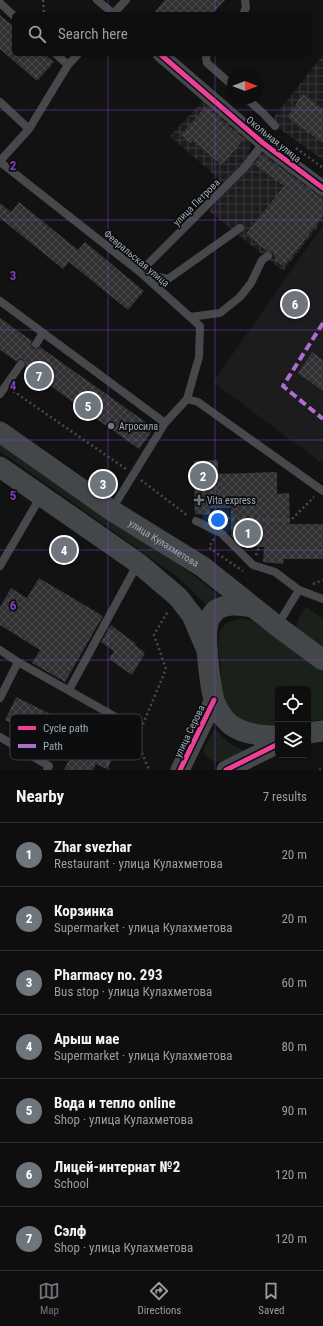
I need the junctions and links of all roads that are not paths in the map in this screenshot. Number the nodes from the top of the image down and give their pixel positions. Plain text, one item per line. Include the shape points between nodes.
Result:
1 (97, 0) edge
2 (126, 0) edge
3 (245, 0) edge
4 (0, 3) edge
5 (112, 12) edge
6 (116, 12) edge
7 (244, 12) edge
8 (12, 14) edge
9 (58, 56) edge
10 (76, 56) edge
11 (162, 56) edge
12 (206, 56) edge
13 (68, 65) junction
14 (227, 81) edge
15 (0, 102) edge
16 (253, 104) edge
17 (275, 126) dead end
18 (29, 129) junction
19 (263, 143) junction
20 (0, 162) edge
21 (323, 188) edge
22 (240, 228) dead end
23 (268, 256) dead end
24 (140, 272) junction
25 (0, 301) edge
26 (190, 317) junction
27 (43, 333) junction
28 (36, 344) dead end
29 (21, 364) dead end
30 (0, 394) edge
31 (187, 399) junction
32 (165, 423) junction
33 (0, 432) edge
34 (0, 467) edge
35 (322, 490) edge
36 (41, 495) junction
37 (111, 510) junction
38 (196, 521) road end
39 (138, 563) junction
40 (0, 566) edge
41 (299, 590) junction
42 (323, 599) edge
43 (252, 607) junction
44 (277, 626) junction
45 (0, 650) edge
46 (207, 650) junction
47 (323, 660) edge
48 (18, 662) junction
49 (69, 690) junction
50 (0, 698) edge
51 (214, 700) junction
52 (111, 714) edge
53 (275, 736) edge
54 (0, 737) edge
55 (10, 743) edge
56 (275, 746) edge
57 (38, 760) edge
58 (46, 770) edge
59 (180, 770) edge
60 (226, 770) edge

1 - 5 lane
2 - 6 lane
3 - 7 lane
4 - 8 lane
9 - 13 lane
10 - 13 lane
11 - 19 street, Окольная улица
12 - 14 lane via 207,63
13 - 18 lane
15 - 18 lane
16 - 17 lane
18 - 20 lane
19 - 21 street, Окольная улица
19 - 24 lane, улица Петрова via 245,167
20 - 24 lane, Февральская улица
22 - 24 lane via 168,279
23 - 26 lane via 262,260 251,283 220,313
24 - 26 lane, Февральская улица
25 - 27 lane
26 - 31 lane, Февральская улица via 200,326 199,357
27 - 28 lane
27 - 32 lane
29 - 30 lane
31 - 32 lane, Февральская улица
31 - 35 lane via 198,402
32 - 37 lane, Февральская улица
33 - 37 main road, улица Кулахметова
34 - 36 main road
36 - 39 main road
36 - 40 lane
37 - 43 main road, улица Кулахметова via 203,567
38 - 41 lane via 221,533 253,565 275,572
39 - 46 main road via 178,597 192,614
39 - 49 lane
41 - 42 lane
41 - 44 lane
43 - 44 main road, улица Кулахметова
43 - 46 main road via 235,605 216,611 208,623
44 - 47 main road, улица Кулахметова
45 - 48 lane
46 - 51 main road
48 - 49 lane
48 - 50 lane
49 - 52 lane
51 - 53 main road via 220,714 231,726 252,734
51 - 59 street, улица Серова
54 - 55 lane
56 - 60 street
57 - 58 lane via 48,766

